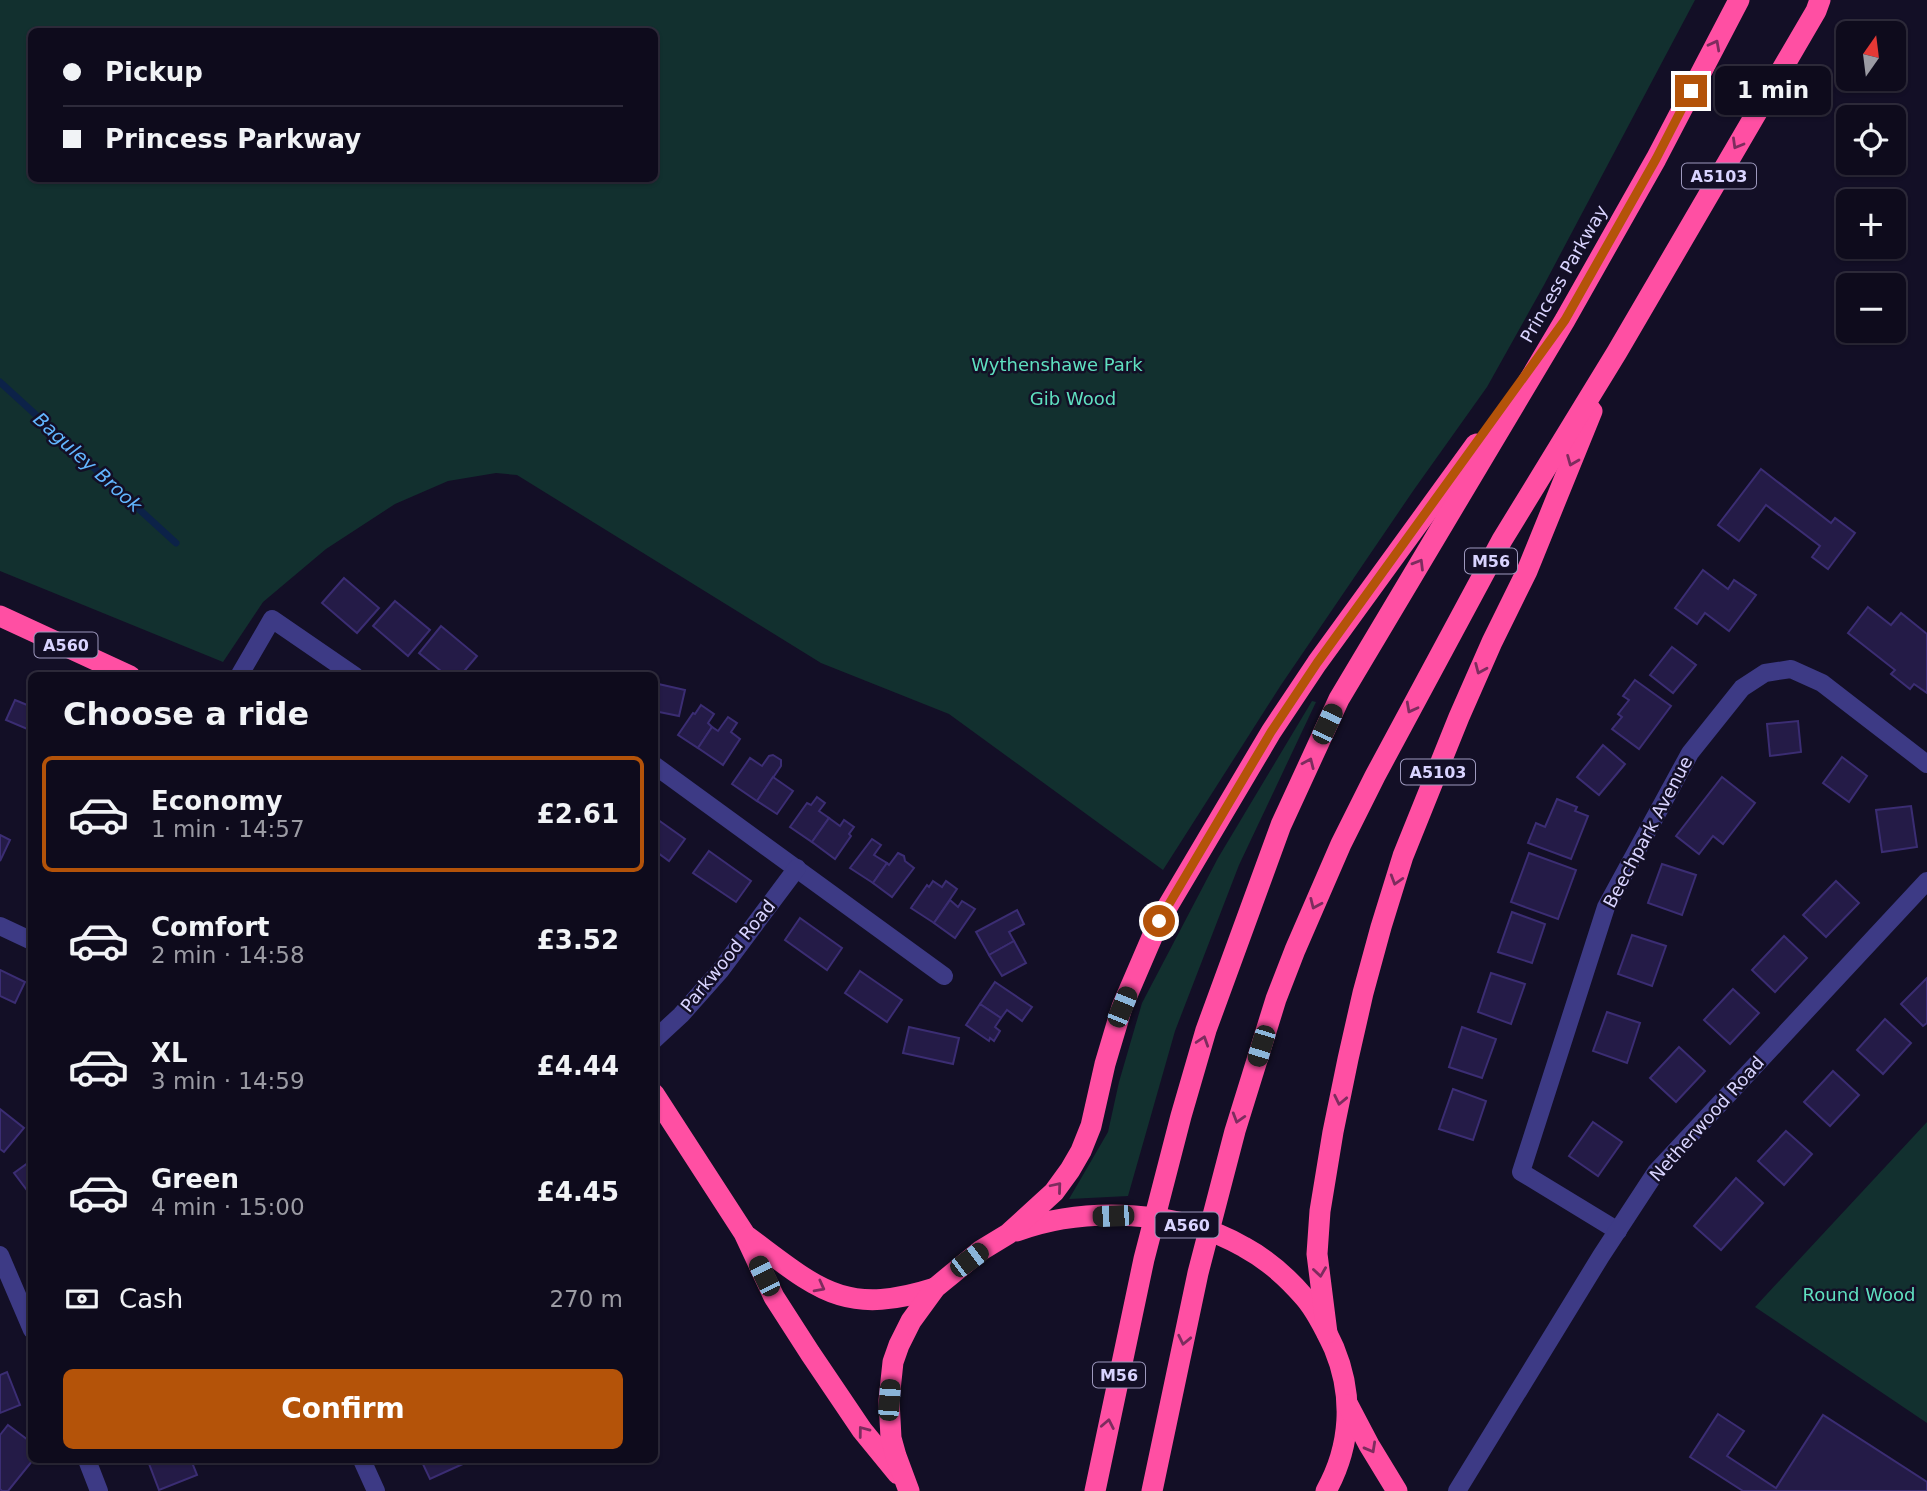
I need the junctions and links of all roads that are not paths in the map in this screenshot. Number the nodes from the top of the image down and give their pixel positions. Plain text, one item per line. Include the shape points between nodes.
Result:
1 (1739, 0) edge
2 (1820, 0) edge
3 (1565, 320) junction
4 (1617, 352) junction
5 (0, 616) edge
6 (121, 672) edge
7 (241, 672) edge
8 (349, 672) edge
9 (1927, 764) edge
10 (658, 768) edge
11 (796, 868) junction
12 (1927, 881) edge
13 (0, 926) edge
14 (28, 939) edge
15 (944, 976) dead end
16 (658, 1036) edge
17 (658, 1100) edge
18 (1618, 1231) junction
19 (744, 1233) junction
20 (1008, 1234) junction
21 (0, 1255) edge
22 (935, 1288) junction
23 (28, 1321) edge
24 (1327, 1333) junction
25 (1347, 1404) junction
26 (88, 1463) edge
27 (363, 1463) edge
28 (908, 1487) edge
29 (99, 1491) edge
30 (376, 1491) edge
31 (1095, 1491) edge
32 (1152, 1491) edge
33 (1326, 1491) edge
34 (1397, 1491) edge
35 (1457, 1491) edge

3 -> 1 highway, Princess Parkway / A5103
2 -> 4 highway, A5103
20 -> 3 highway, A5103 via 1054,1192 1081,1152 1122,1007 1159,921 1271,732
31 -> 3 highway, Princess Parkway / M56 via 1144,1259 1192,1074 1281,825 1339,699
4 -> 24 highway, A5103 via 1527,571 1459,717 1403,856 1381,927 1351,1045 1320,1211 1317,1254
4 -> 32 highway, M56 via 1502,540 1375,776 1295,950 1247,1088 1219,1192
5 - 6 highway, A560
7 - 8 street via 272,619
9 - 18 street, Beechpark Avenue via 1822,683 1791,669 1765,673 1742,688 1690,753 1606,907 1521,1172
10 - 11 street
11 - 15 street
11 - 16 street, Parkwood Road via 720,971
12 - 18 street, Netherwood Road via 1670,1156
13 - 14 street
17 - 19 highway, A560
18 - 35 street, Netherwood Road
19 -> 22 highway, A560 via 800,1276 835,1294 888,1298
28 -> 19 highway, A560 via 810,1353 774,1297
20 - 22 highway, A560
20 - 24 highway, A560 via 1057,1220 1113,1216 1153,1218 1206,1230 1243,1246 1287,1280 1306,1299
21 - 23 street
22 - 28 highway, A560 via 899,1345 890,1382 891,1438
24 - 25 highway, A560 via 1344,1378
25 - 33 highway, A560 via 1344,1448
25 -> 34 highway, A560
26 - 29 street
27 - 30 street

